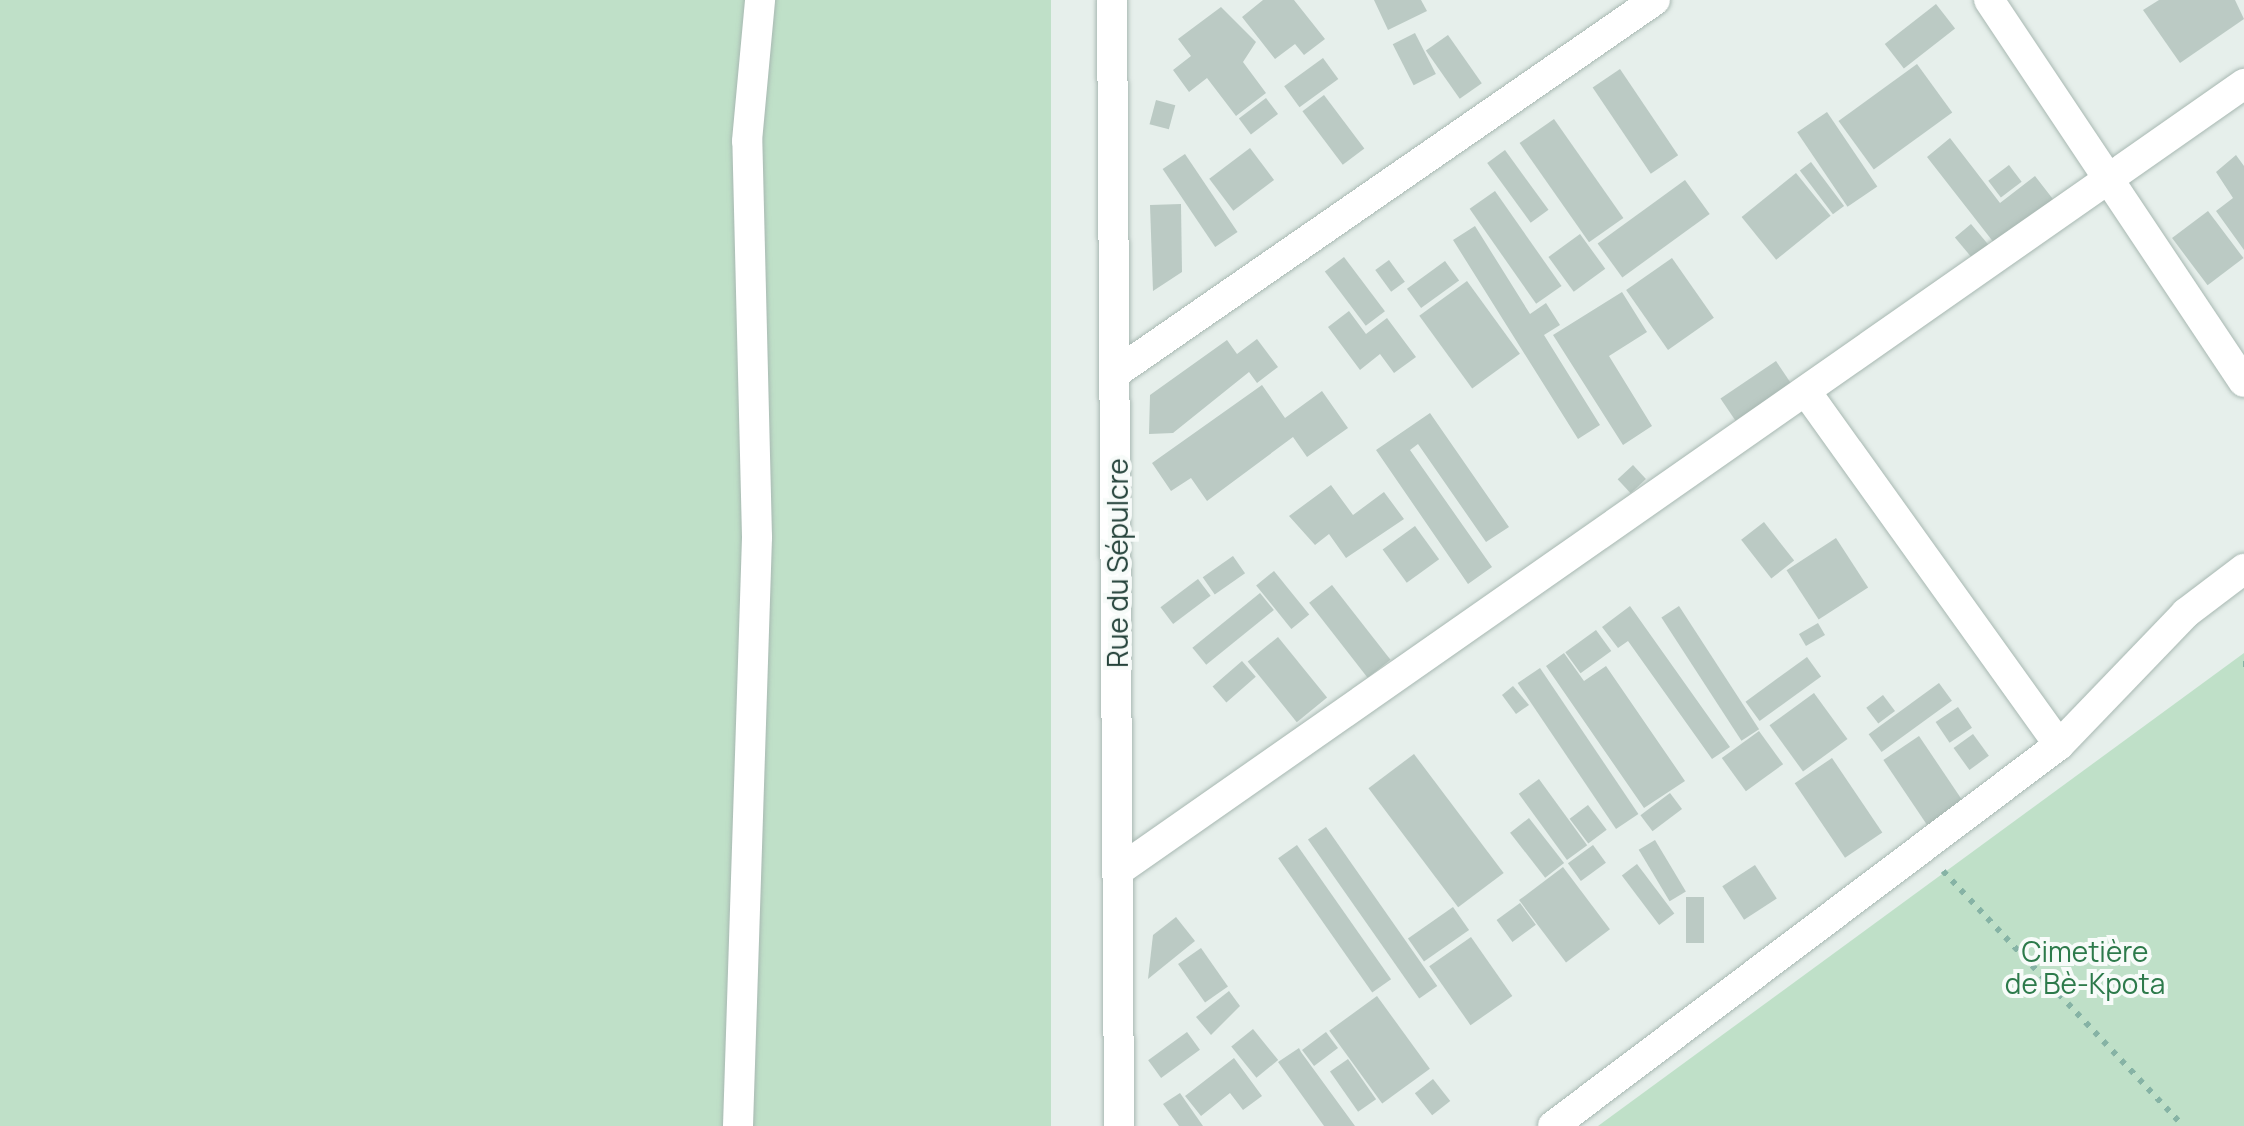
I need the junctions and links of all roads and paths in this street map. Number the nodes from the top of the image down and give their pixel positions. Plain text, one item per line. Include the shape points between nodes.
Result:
1 (760, 0) edge
2 (1112, 0) edge
3 (1655, 0) edge
4 (1989, 0) edge
5 (2244, 84) edge
6 (2107, 177) junction
7 (1117, 372) junction
8 (2244, 382) edge
9 (1808, 393) junction
10 (2244, 569) edge
11 (2058, 745) junction
12 (1922, 848) junction
13 (1118, 871) junction
14 (738, 1126) edge
15 (1119, 1126) edge
16 (1554, 1126) edge
17 (2182, 1126) edge

1 - 14 street via 747,141 757,537
2 - 7 street, Rue du Sépulcre
3 - 7 street
4 - 6 street
5 - 6 street
6 - 8 street
6 - 9 street
7 - 13 street, Rue du Sépulcre
9 - 11 street
9 - 13 street
10 - 11 street via 2186,613
11 - 12 street
12 - 16 street
12 - 17 path
13 - 15 street, Rue du Sépulcre

